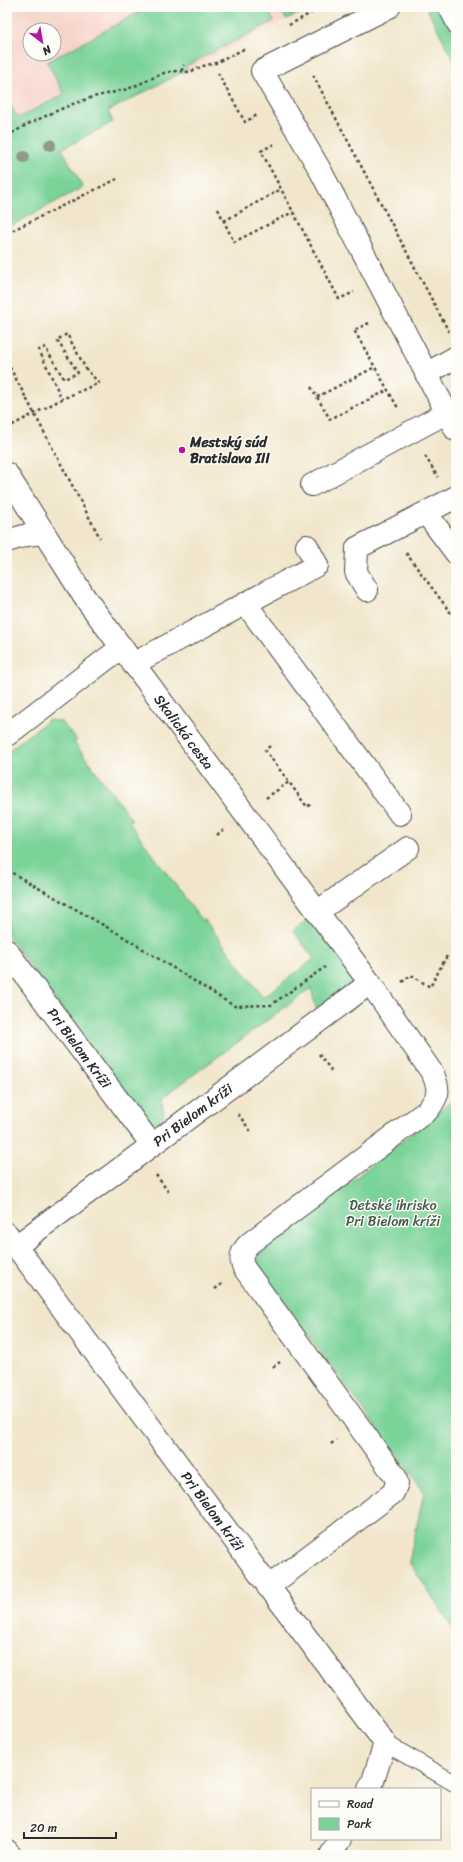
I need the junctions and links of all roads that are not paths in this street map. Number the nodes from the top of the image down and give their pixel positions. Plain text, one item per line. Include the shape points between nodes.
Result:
1 (389, 7) edge
2 (446, 7) edge
3 (456, 26) edge
4 (454, 348) edge
5 (426, 374) junction
6 (451, 421) edge
7 (7, 474) edge
8 (312, 485) dead end
9 (456, 497) edge
10 (426, 513) junction
11 (43, 534) junction
12 (7, 540) edge
13 (307, 546) dead end
14 (456, 553) edge
15 (367, 590) dead end
16 (246, 604) junction
17 (128, 655) junction
18 (7, 735) edge
19 (400, 814) dead end
20 (408, 848) dead end
21 (318, 912) junction
22 (7, 951) edge
23 (375, 991) junction
24 (152, 1144) junction
25 (12, 1240) edge
26 (268, 1587) junction
27 (385, 1743) junction
28 (456, 1784) edge
29 (371, 1785) edge
30 (339, 1840) edge
31 (7, 1851) edge
32 (10, 1855) edge
33 (331, 1855) edge

1 - 5 street via 262,72 319,168
2 - 3 lane
4 - 5 street
5 - 6 street
6 - 8 street
7 - 11 street, Skalická cesta
9 - 10 street
10 - 14 street
10 - 15 street via 357,548 356,572
11 - 12 street
11 - 17 street, Skalická cesta via 85,598
13 - 16 street via 317,565
16 - 17 street
16 - 19 street
17 - 18 street
17 - 21 street, Skalická cesta
20 - 21 street
21 - 23 street, Skalická cesta
22 - 24 street, Pri Bielom Kríži
23 - 24 street, Pri Bielom kríži
23 - 26 street, Skalická cesta via 433,1074 438,1092 436,1100 428,1110 250,1243 242,1252 241,1259 244,1268 397,1483 393,1493
24 - 25 street, Pri Bielom kríži
25 - 26 street, Pri Bielom kríži
26 - 27 street, Pri Bielom kríži
27 - 28 lane
27 - 29 street
30 - 33 street
31 - 32 street

